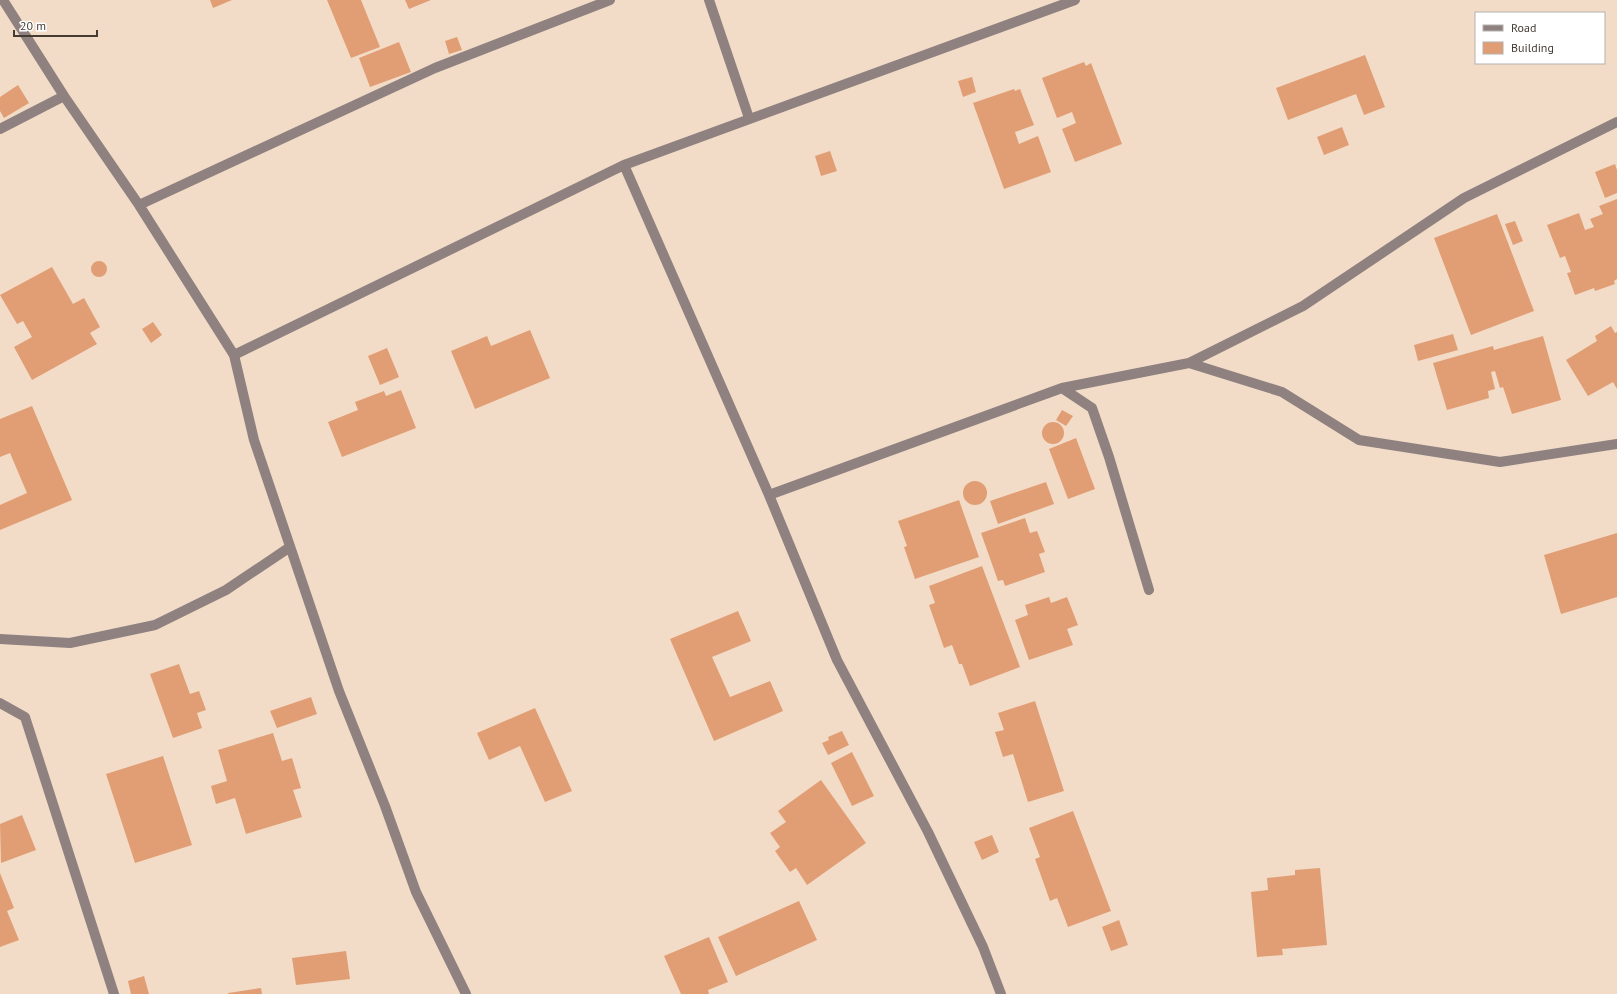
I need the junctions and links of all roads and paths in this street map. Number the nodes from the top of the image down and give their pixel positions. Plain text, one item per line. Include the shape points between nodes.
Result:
1 (3, 0) edge
2 (610, 0) edge
3 (708, 0) edge
4 (1076, 0) edge
5 (64, 96) junction
6 (749, 118) junction
7 (1617, 122) edge
8 (0, 129) edge
9 (624, 165) junction
10 (139, 205) junction
11 (234, 356) junction
12 (1189, 363) junction
13 (1062, 388) junction
14 (1617, 444) edge
15 (769, 495) junction
16 (290, 547) junction
17 (1149, 590) dead end
18 (0, 639) edge
19 (0, 703) edge
20 (114, 994) edge
21 (466, 994) edge
22 (1001, 994) edge

1 - 5 street
2 - 10 street via 434,68
3 - 6 street
4 - 6 street
5 - 8 street
5 - 10 street
6 - 9 street
7 - 12 street via 1464,198 1303,306
9 - 11 street
9 - 15 street
10 - 11 street
11 - 16 street via 254,440
12 - 13 street
12 - 14 street via 1282,392 1359,440 1500,462
13 - 15 street
13 - 17 street via 1092,408
15 - 22 street via 837,660 928,832 983,947
16 - 18 street via 226,590 155,626 70,643
16 - 21 street via 339,691 416,892
19 - 20 street via 25,717

